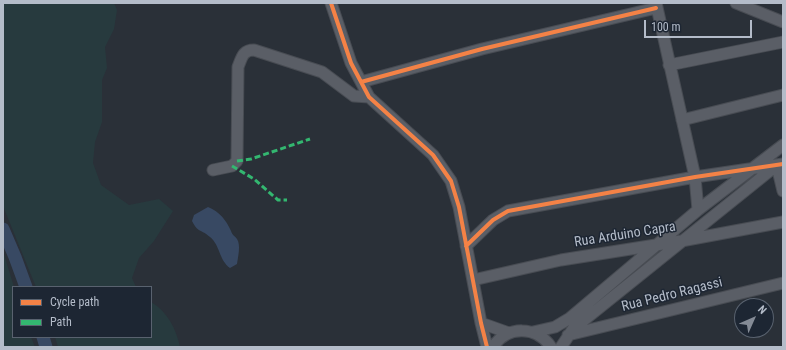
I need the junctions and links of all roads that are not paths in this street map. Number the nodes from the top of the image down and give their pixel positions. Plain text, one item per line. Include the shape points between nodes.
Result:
1 (331, 3) edge
2 (736, 3) edge
3 (656, 5) edge
4 (783, 22) edge
5 (783, 42) edge
6 (669, 65) junction
7 (361, 82) junction
8 (783, 94) edge
9 (369, 97) junction
10 (682, 120) junction
11 (783, 145) edge
12 (781, 164) edge
13 (752, 169) junction
14 (213, 170) dead end
15 (695, 177) junction
16 (783, 191) edge
17 (698, 210) junction
18 (709, 219) junction
19 (783, 222) edge
20 (716, 234) junction
21 (681, 242) junction
22 (657, 245) junction
23 (466, 246) junction
24 (473, 280) junction
25 (783, 283) edge
26 (481, 323) junction
27 (533, 332) junction
28 (509, 333) junction
29 (568, 335) junction
30 (487, 347) edge
31 (493, 347) edge
32 (551, 347) edge
33 (561, 347) edge

1 - 7 street via 351,63
2 - 4 street
3 - 6 street
3 - 7 street
5 - 6 street
6 - 10 street
7 - 9 street
8 - 10 street
9 - 14 street via 354,96 322,72 248,50 243,54 238,67 238,161 232,166
9 - 23 street via 444,168 459,207
10 - 15 street
11 - 13 street
12 - 13 street
12 - 16 street
12 - 18 street
13 - 15 street
13 - 17 street
15 - 17 street
15 - 23 street via 508,211 493,220
17 - 22 street
18 - 20 street
18 - 21 street
19 - 20 street, Rua Arduino Capra
20 - 21 street, Rua Arduino Capra
21 - 22 street, Rua Arduino Capra
21 - 29 street
22 - 24 street, Rua Arduino Capra via 561,260
22 - 27 street via 570,318 555,327
23 - 24 street
24 - 26 street
25 - 29 street, Rua Pedro Ragassi
26 - 28 street
26 - 30 street
27 - 28 street via 521,330
27 - 32 street via 544,338
28 - 31 street
29 - 33 street

